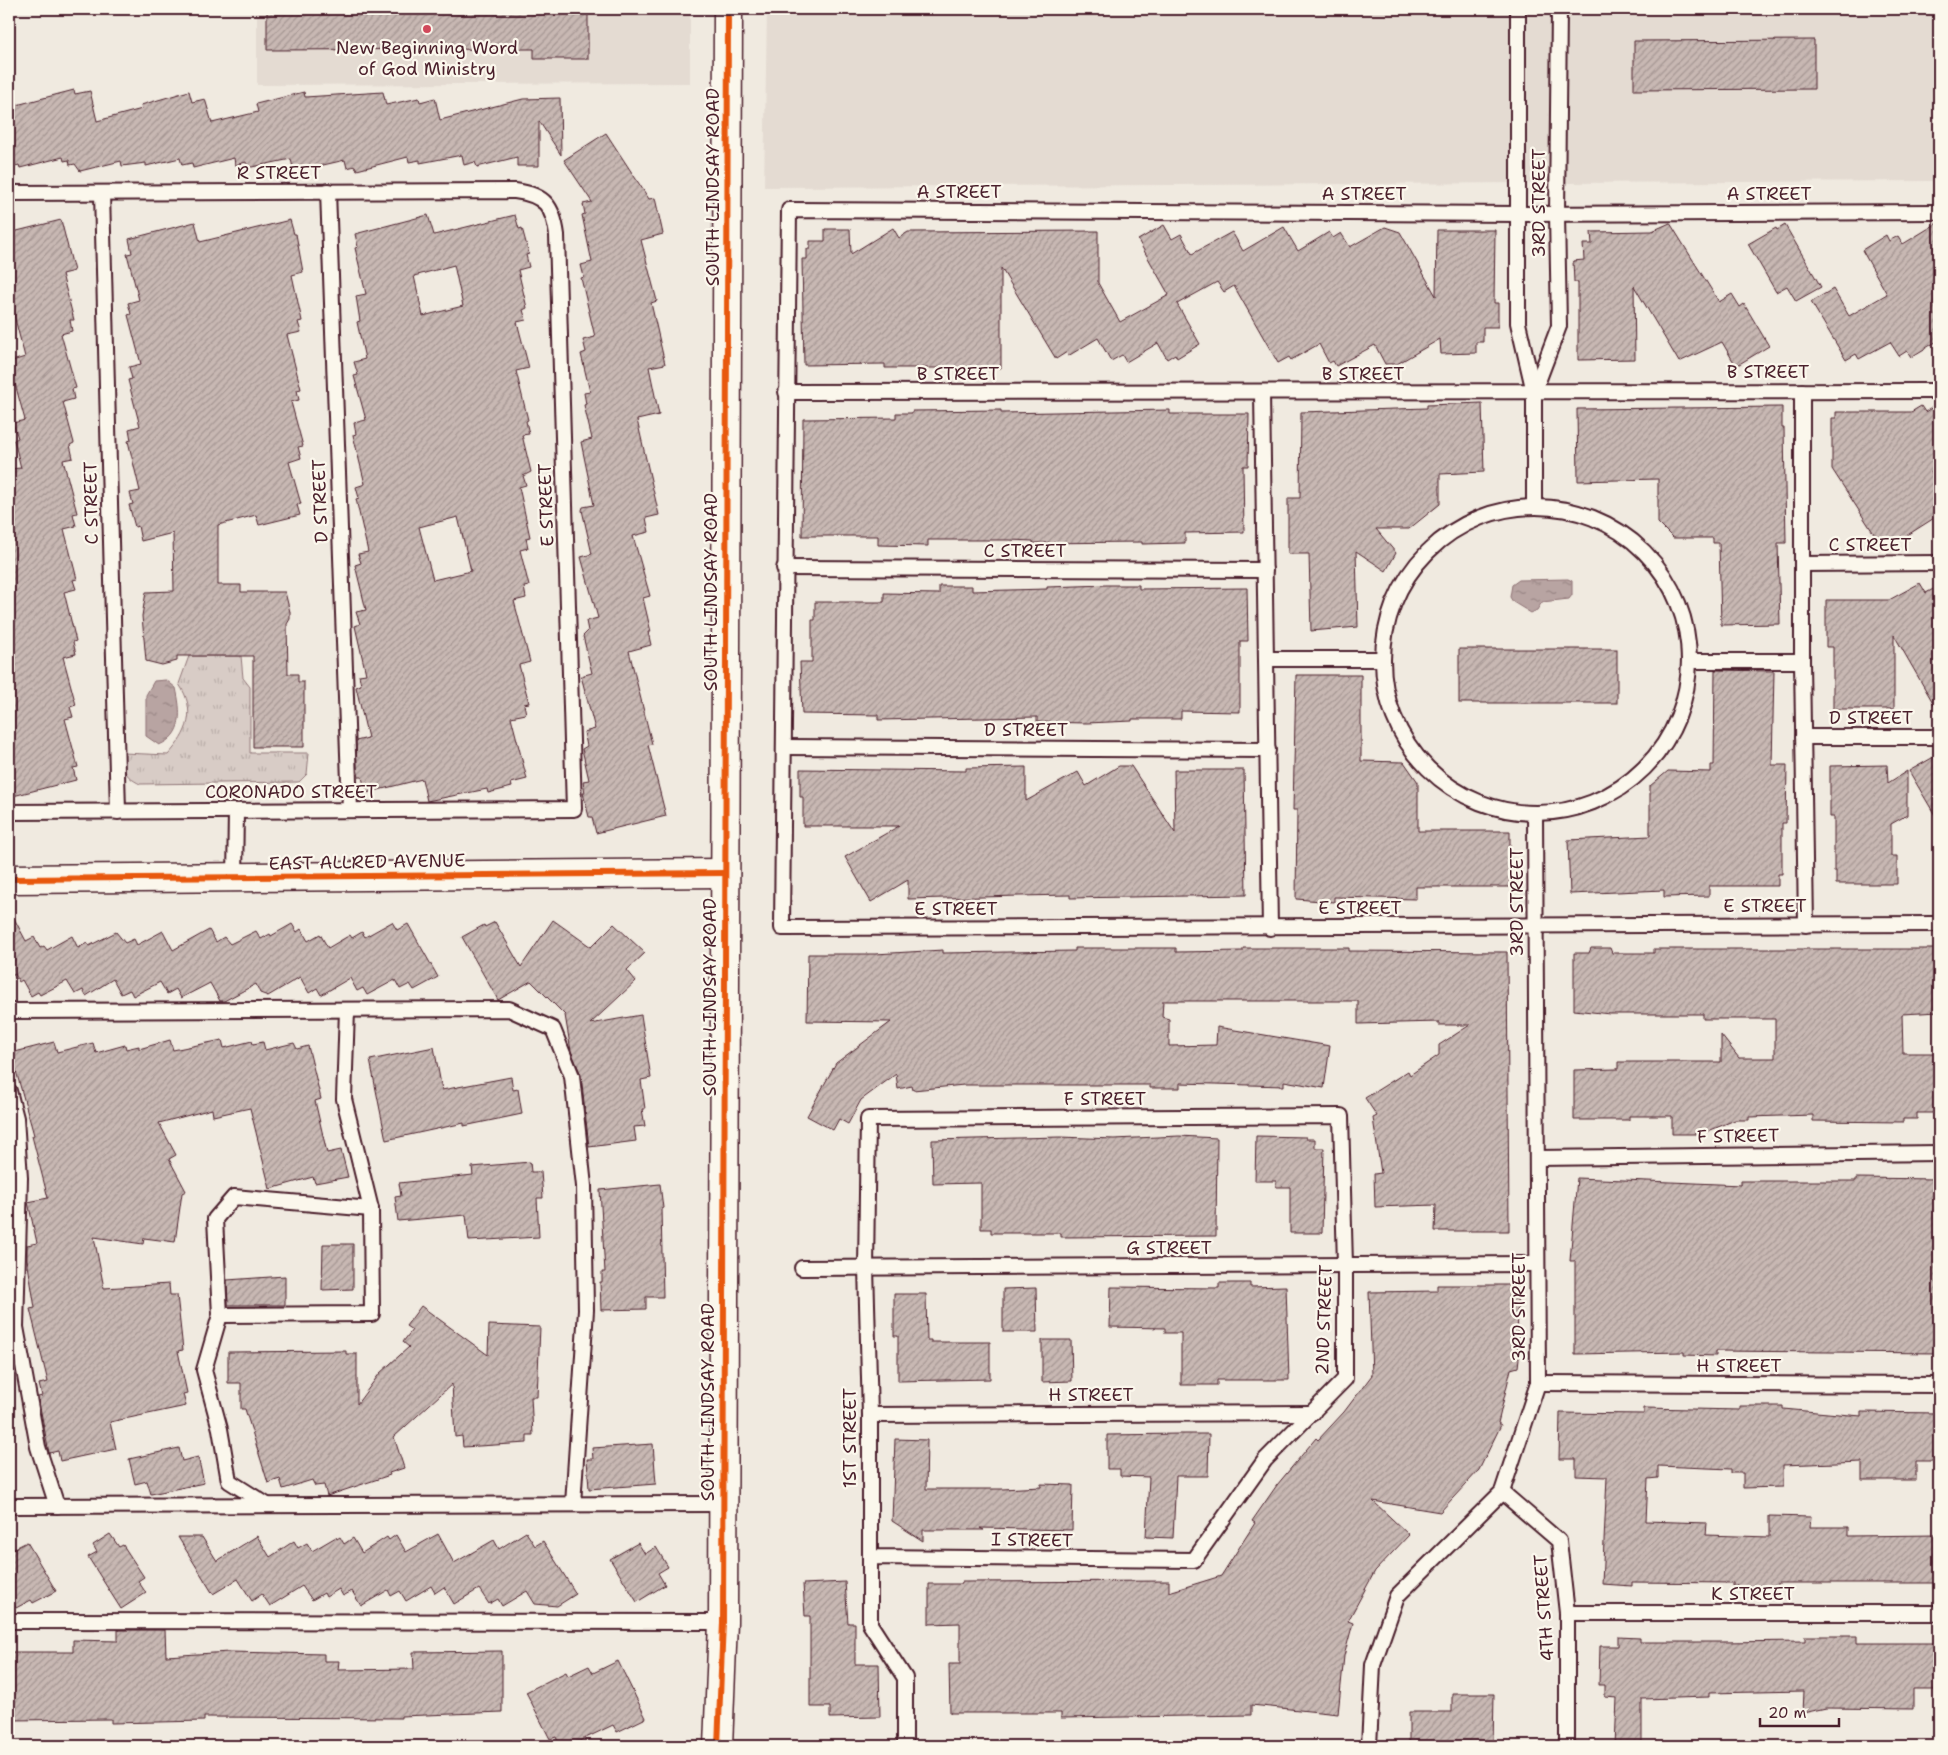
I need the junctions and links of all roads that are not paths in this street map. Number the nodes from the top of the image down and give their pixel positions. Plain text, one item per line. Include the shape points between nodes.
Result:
1 (728, 9) edge
2 (1518, 9) edge
3 (1559, 9) edge
4 (328, 192) junction
5 (9, 193) edge
6 (102, 193) junction
7 (547, 203) joint
8 (1939, 212) edge
9 (1519, 214) junction
10 (1557, 214) junction
11 (1939, 390) edge
12 (1802, 391) junction
13 (786, 392) junction
14 (1534, 392) junction
15 (1262, 393) junction
16 (1534, 506) junction
17 (1802, 564) junction
18 (1939, 564) edge
19 (784, 568) junction
20 (1265, 570) junction
21 (1266, 659) junction
22 (1381, 659) junction
23 (1690, 661) junction
24 (1802, 661) junction
25 (1939, 737) edge
26 (1803, 738) junction
27 (785, 747) junction
28 (1268, 750) junction
29 (574, 809) joint
30 (350, 810) junction
31 (236, 811) junction
32 (9, 812) edge
33 (118, 812) junction
34 (1535, 814) junction
35 (725, 873) junction
36 (235, 878) junction
37 (9, 879) edge
38 (1939, 924) edge
39 (1806, 925) junction
40 (1536, 926) junction
41 (1270, 928) junction
42 (347, 1010) junction
43 (9, 1011) edge
44 (9, 1091) edge
45 (1341, 1116) joint
46 (868, 1120) joint
47 (1939, 1153) edge
48 (1537, 1158) junction
49 (371, 1209) junction
50 (1537, 1264) junction
51 (1345, 1265) junction
52 (802, 1268) dead end
53 (866, 1268) junction
54 (220, 1315) junction
55 (12, 1327) edge
56 (1538, 1383) junction
57 (1939, 1385) edge
58 (1313, 1413) junction
59 (870, 1415) junction
60 (1502, 1492) junction
61 (573, 1504) junction
62 (723, 1504) junction
63 (9, 1506) edge
64 (57, 1506) junction
65 (268, 1506) junction
66 (870, 1557) junction
67 (1194, 1560) joint
68 (1568, 1612) junction
69 (1939, 1613) edge
70 (9, 1621) edge
71 (723, 1622) junction
72 (718, 1746) edge
73 (905, 1746) edge
74 (1369, 1746) edge
75 (1567, 1746) edge

1 - 35 main road, SOUTH LINDSAY ROAD
2 - 9 lane, 3RD STREET
3 - 10 lane, 3RD STREET
4 - 6 lane, R STREET
4 - 7 lane, R STREET via 516,191 533,194
4 - 30 lane, D STREET
5 - 6 lane, R STREET
6 - 33 lane, C STREET
7 - 29 lane, E STREET via 555,218 557,235
8 - 10 lane, A STREET
9 - 10 lane, A STREET
9 - 13 lane, A STREET via 789,210
9 - 14 lane, 3RD STREET via 1518,323
10 - 14 lane, 3RD STREET via 1560,326
11 - 12 lane, B STREET
12 - 14 lane, B STREET
12 - 17 lane
13 - 15 lane, B STREET
13 - 19 lane
14 - 15 lane, B STREET
14 - 16 lane, 3RD STREET
15 - 20 lane
16 - 22 lane via 1487,514 1437,542 1410,570 1389,612
16 - 23 lane via 1583,513 1626,535 1661,569 1683,612
17 - 18 lane, C STREET
17 - 24 lane
19 - 20 lane, C STREET
19 - 27 lane
20 - 21 lane
21 - 22 lane
21 - 28 lane
22 - 34 lane via 1389,707 1417,757 1445,784 1488,806
23 - 24 lane
23 - 34 lane via 1683,708 1661,751 1626,785 1583,806
24 - 26 lane
25 - 26 lane, D STREET
26 - 39 lane
27 - 28 lane, D STREET
27 - 41 lane, E STREET via 782,928
28 - 41 lane
29 - 30 lane, CORONADO STREET
30 - 31 lane, CORONADO STREET
31 - 33 lane, CORONADO STREET
31 - 36 lane
32 - 33 lane, CORONADO STREET
34 - 40 lane, 3RD STREET
35 - 36 main road, EAST ALLRED AVENUE
35 - 62 main road, SOUTH LINDSAY ROAD
36 - 37 main road, EAST ALLRED AVENUE
38 - 39 lane, E STREET
39 - 40 lane, E STREET
40 - 41 lane, E STREET
40 - 48 lane, 3RD STREET
42 - 43 lane
42 - 49 lane via 344,1099
42 - 61 lane via 508,1009 553,1029 572,1076 584,1186 586,1310
44 - 55 lane via 16,1118 20,1178
45 - 46 lane, F STREET
45 - 51 lane, 2ND STREET
46 - 53 lane, 1ST STREET
47 - 48 lane, F STREET
48 - 50 lane, 3RD STREET
49 - 54 lane via 372,1314
49 - 54 lane via 234,1197 215,1219
50 - 51 lane, G STREET
50 - 56 lane, 3RD STREET
51 - 53 lane, G STREET
51 - 58 lane, 2ND STREET via 1345,1380
52 - 53 lane, G STREET
53 - 59 lane, 1ST STREET
54 - 65 lane via 204,1370 220,1429 229,1482
55 - 64 lane via 38,1447
56 - 57 lane, H STREET
56 - 60 lane, 3RD STREET
58 - 59 lane, H STREET
58 - 67 lane, 2ND STREET via 1265,1460
59 - 66 lane, 1ST STREET
60 - 68 lane, 4TH STREET via 1559,1541
60 - 74 lane, 3RD STREET via 1398,1596 1373,1665
61 - 62 lane
61 - 65 lane
62 - 71 main road, SOUTH LINDSAY ROAD
63 - 64 lane
64 - 65 lane
66 - 67 lane, I STREET
66 - 73 lane, 1ST STREET via 870,1624 905,1678
68 - 69 lane, K STREET
68 - 75 lane, 4TH STREET
70 - 71 lane
71 - 72 main road, SOUTH LINDSAY ROAD

